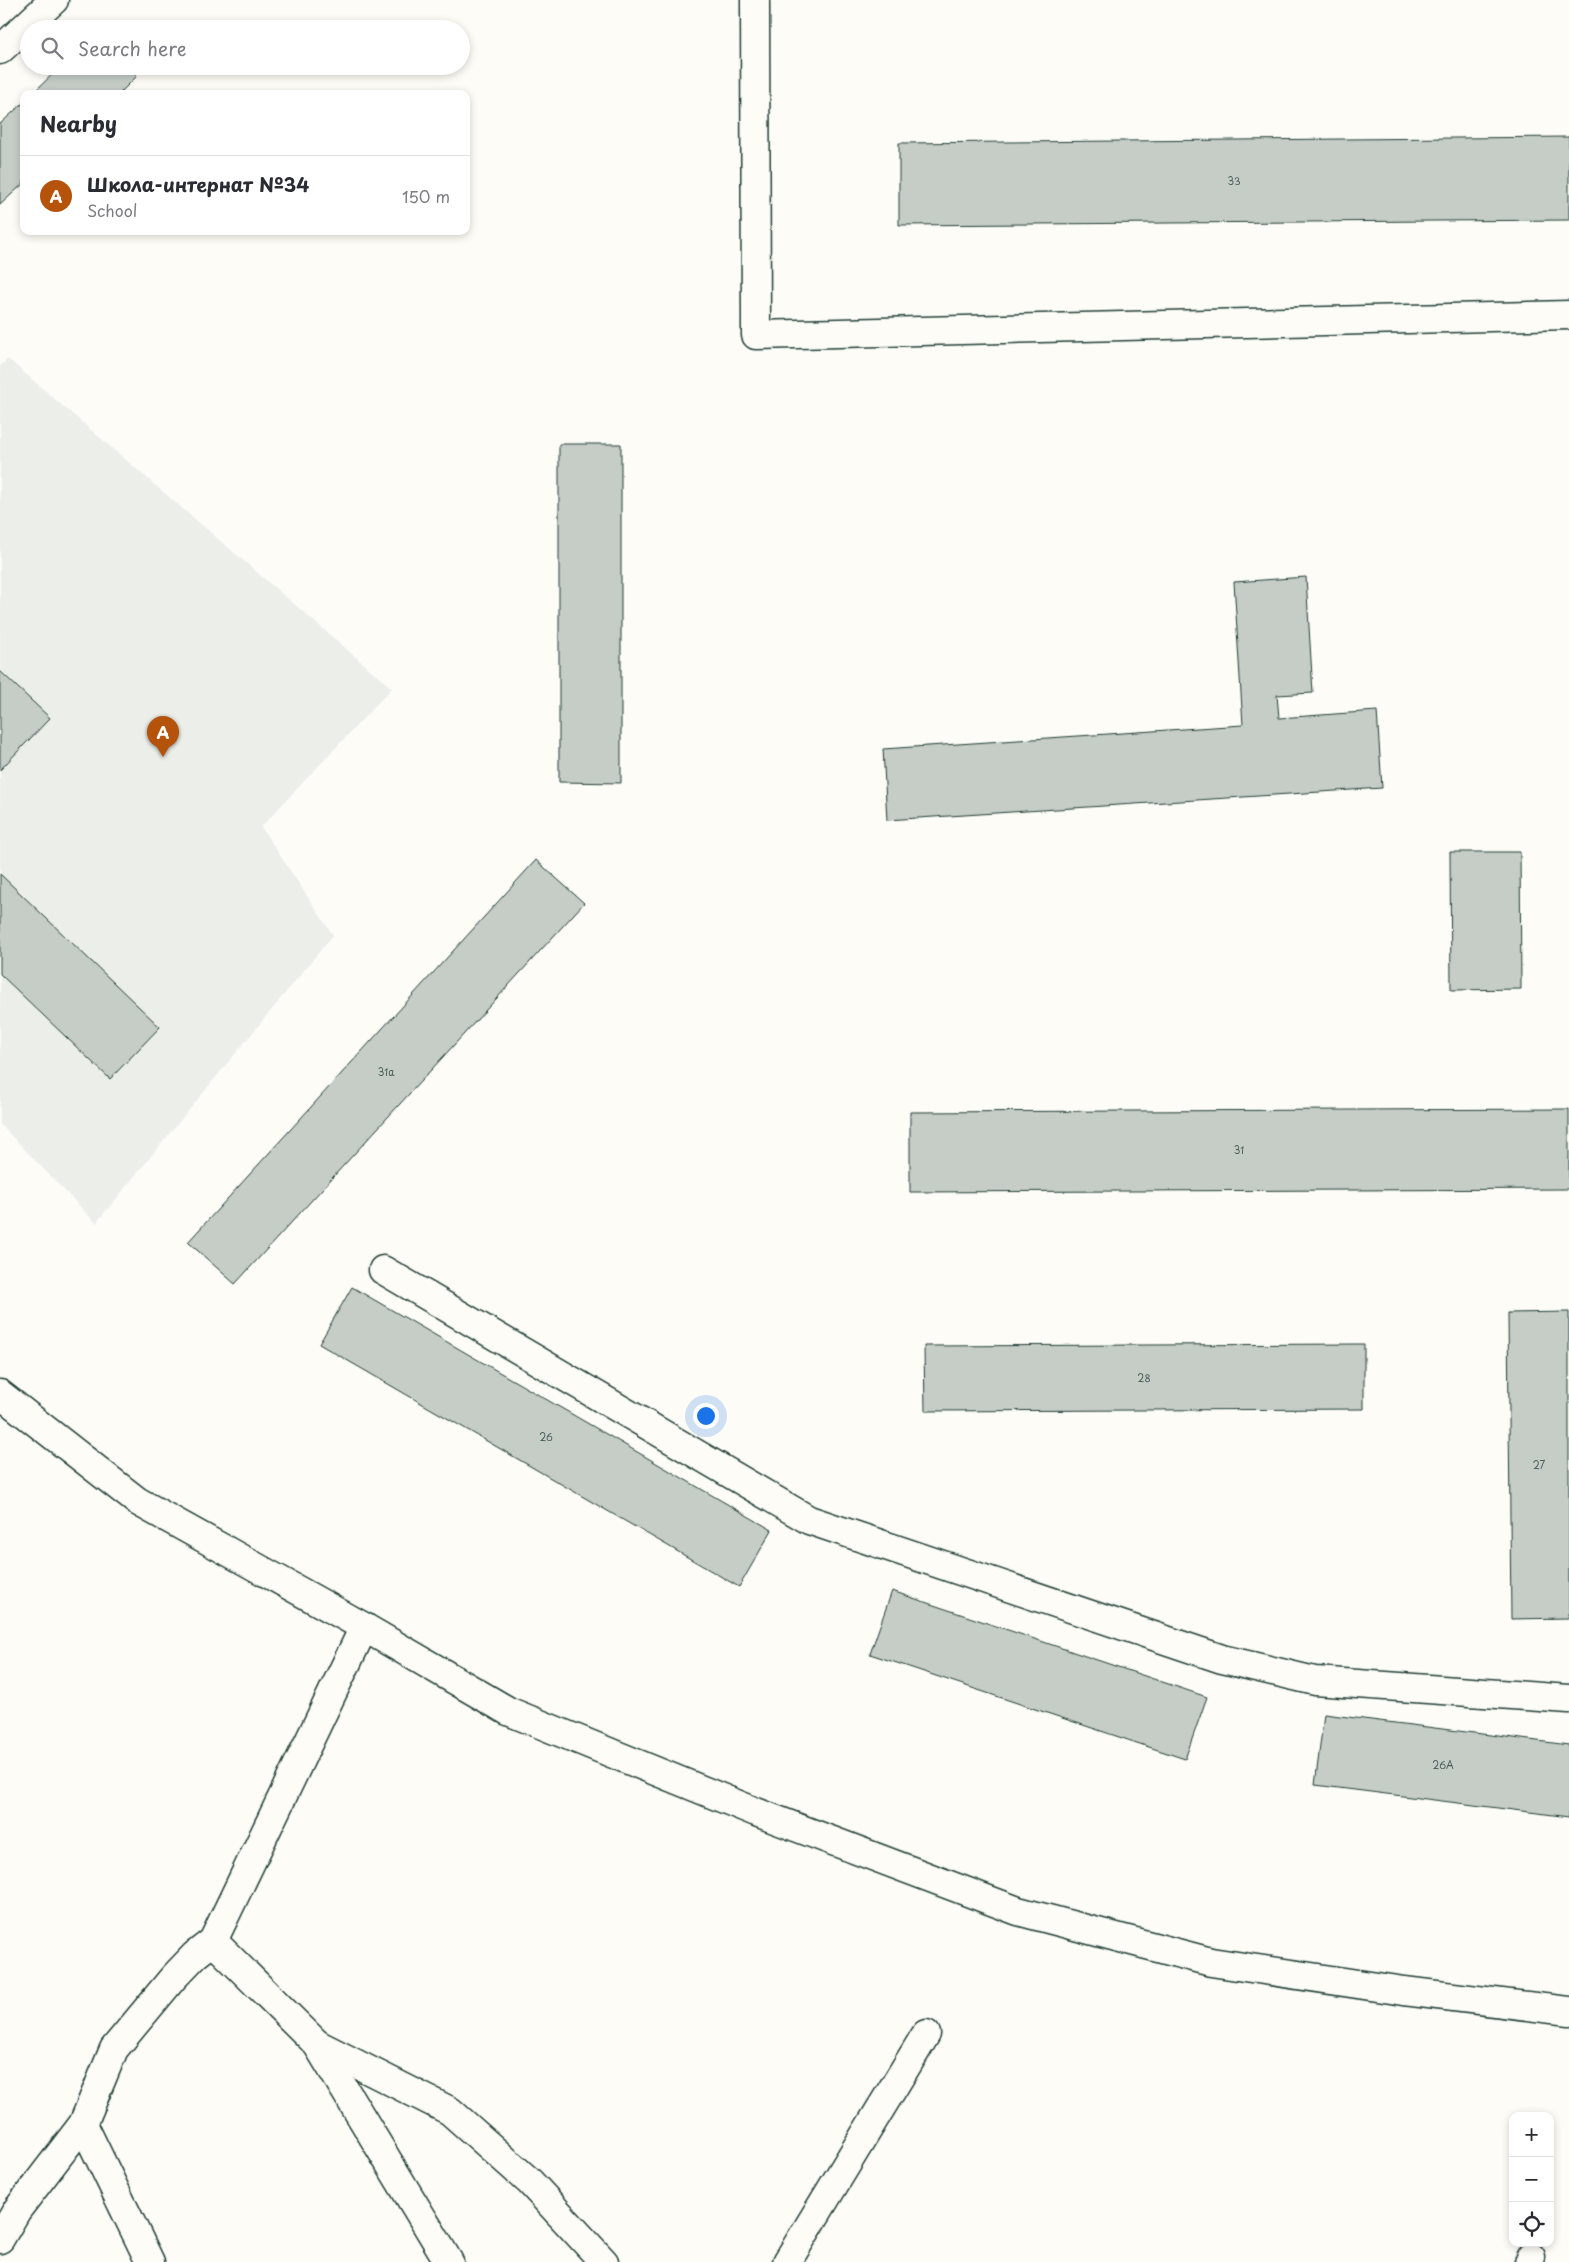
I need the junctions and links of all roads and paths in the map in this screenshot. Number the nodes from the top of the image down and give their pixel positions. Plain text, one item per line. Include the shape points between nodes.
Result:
1 (54, 0) edge
2 (755, 0) edge
3 (32, 20) edge
4 (20, 31) edge
5 (0, 50) edge
6 (1569, 315) edge
7 (382, 1270) dead end
8 (0, 1394) edge
9 (364, 1627) junction
10 (1569, 1700) edge
11 (213, 1941) junction
12 (1569, 2011) edge
13 (926, 2034) dead end
14 (317, 2044) junction
15 (83, 2124) junction
16 (0, 2239) edge
17 (150, 2262) edge
18 (450, 2262) edge
19 (604, 2262) edge
20 (787, 2262) edge

1 - 3 street
2 - 6 street via 756,336
4 - 5 street
7 - 10 street via 809,1520 1222,1660 1315,1681
8 - 9 street via 137,1501
9 - 11 street
9 - 12 street via 508,1711 756,1812 1018,1911 1211,1962 1404,1991
11 - 14 street
11 - 15 street via 173,1978 114,2049
13 - 20 street
14 - 18 street
14 - 19 street via 450,2111 530,2182
15 - 16 street via 17,2210
15 - 17 street

